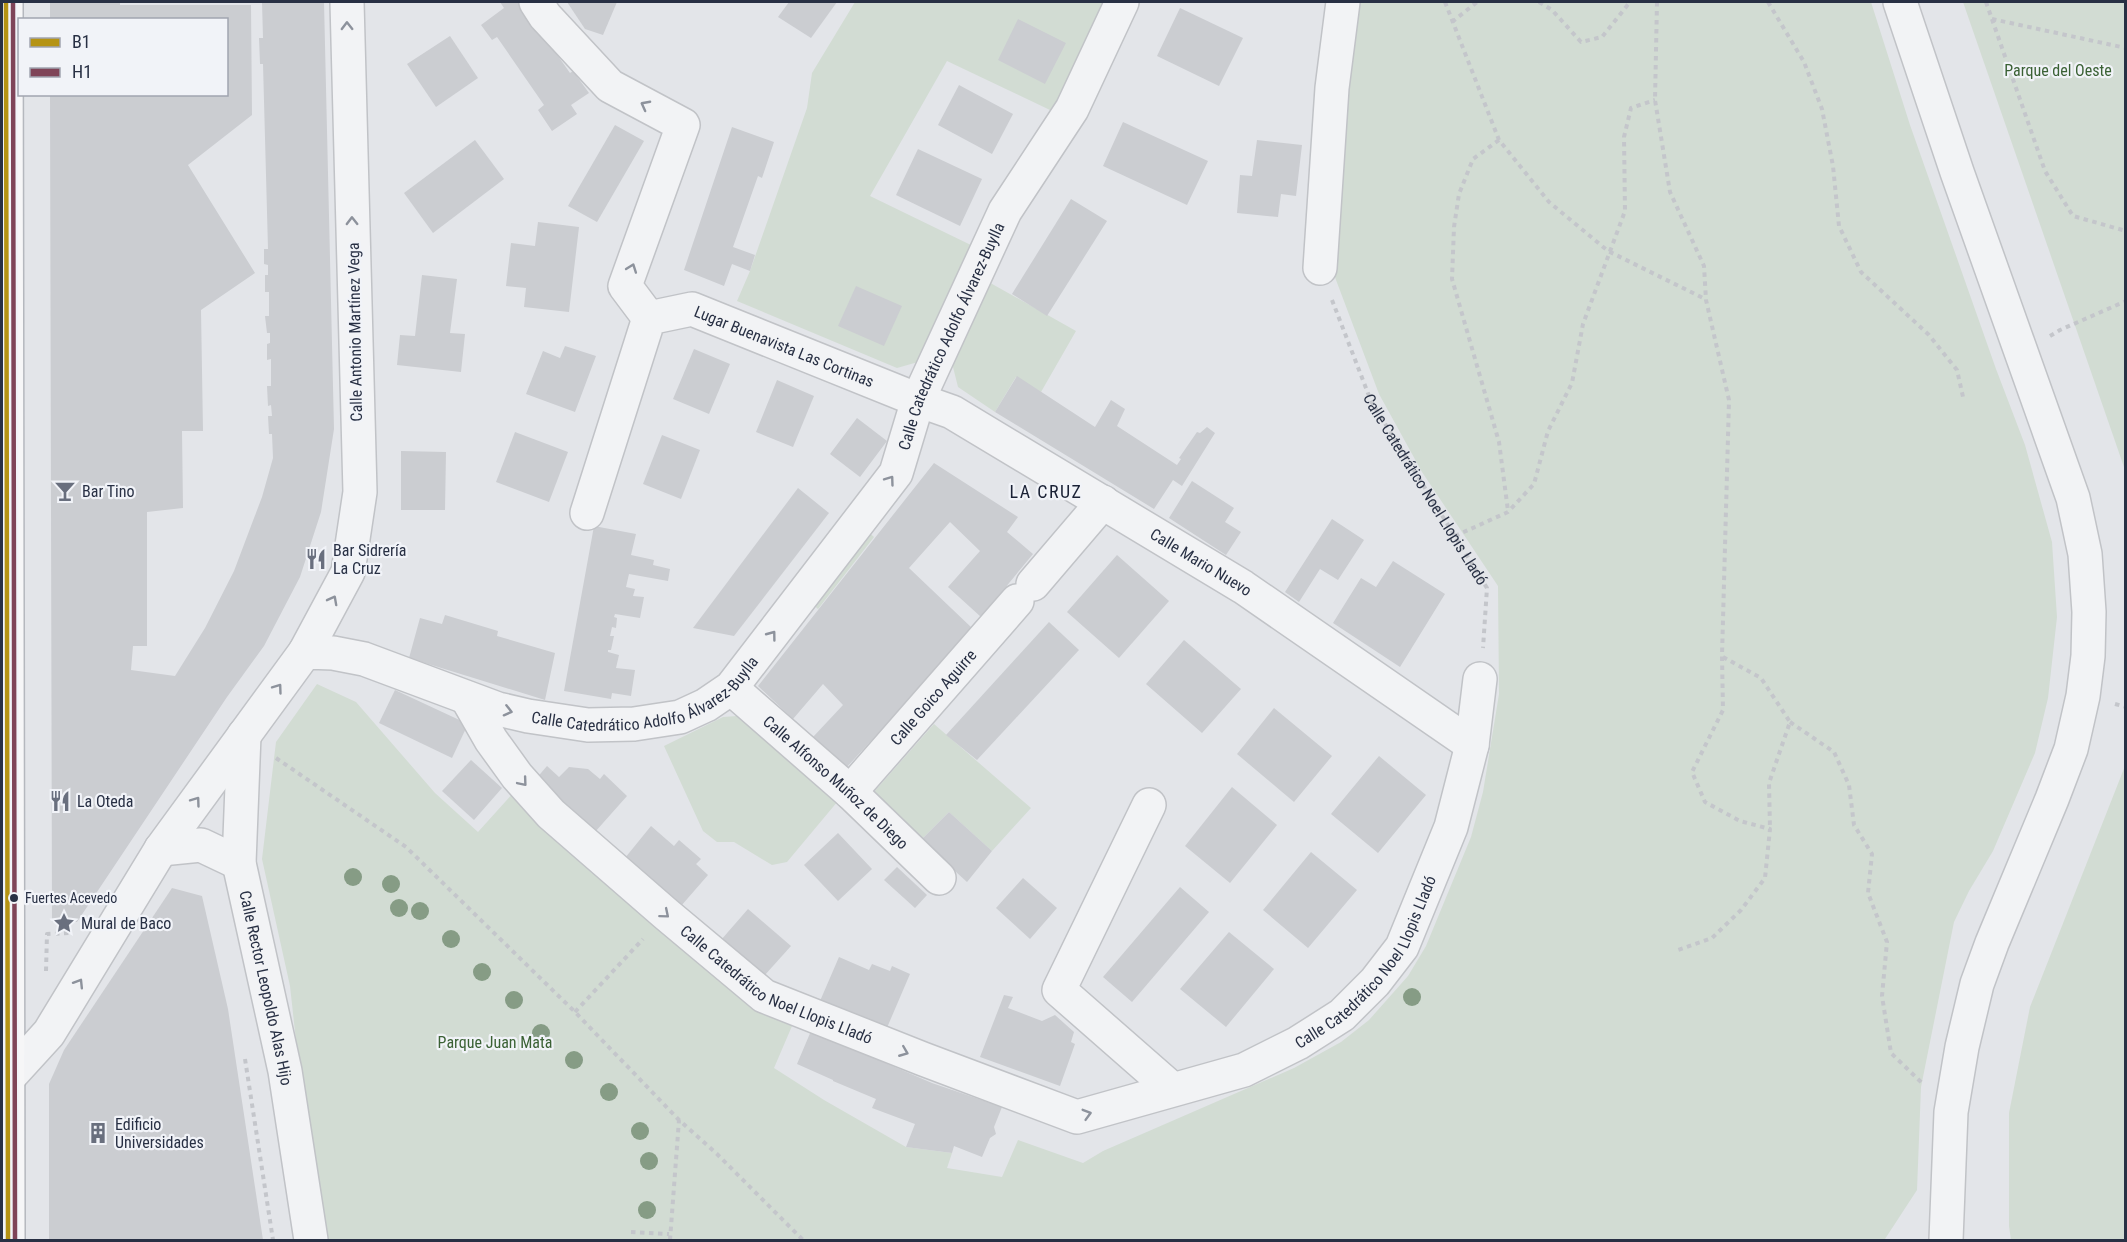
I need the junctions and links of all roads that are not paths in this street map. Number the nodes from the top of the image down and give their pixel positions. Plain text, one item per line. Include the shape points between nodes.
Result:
1 (6, 2) edge
2 (347, 2) edge
3 (536, 2) edge
4 (1122, 2) edge
5 (1343, 2) edge
6 (1900, 2) edge
7 (1320, 268) road end
8 (649, 318) junction
9 (918, 400) junction
10 (1103, 502) junction
11 (587, 513) dead end
12 (305, 652) junction
13 (1480, 679) road end
14 (731, 688) junction
15 (467, 698) junction
16 (243, 735) junction
17 (1472, 745) junction
18 (850, 792) junction
19 (1149, 805) dead end
20 (161, 849) junction
21 (239, 863) junction
22 (939, 878) dead end
23 (7, 1079) junction
24 (1172, 1089) junction
25 (8, 1240) edge
26 (311, 1240) edge
27 (1946, 1240) edge

1 - 23 highway
12 -> 2 street, Calle Antonio Martínez Vega via 348,572 360,492
8 -> 3 street via 625,286 683,125 610,86
4 - 9 street, Calle Catedrático Adolfo Álvarez-Buylla via 1072,109 1005,211
5 - 7 street via 1332,87
6 - 27 street via 2073,498 2085,554 2089,612 2083,696 2070,749 1977,984 1962,1047 1951,1112
8 - 9 street, Lugar Buenavista Las Cortinas via 692,309
8 - 11 street
9 - 10 street, Calle Mario Nuevo via 952,412
14 -> 9 street, Calle Catedrático Adolfo Álvarez-Buylla via 896,473
10 - 17 street, Calle Mario Nuevo via 1243,587
10 - 18 street, Calle Goico Aguirre
12 - 15 street, Calle Catedrático Adolfo Álvarez-Buylla via 364,659
16 -> 12 street
13 - 17 street, Calle Catedrático Noel Llopis Lladó
15 -> 14 street, Calle Catedrático Adolfo Álvarez-Buylla via 559,722 634,724 680,717
14 - 18 street, Calle Alfonso Muñoz de Diego
15 -> 24 street, Calle Catedrático Noel Llopis Lladó via 491,740 551,814 764,996 1077,1117
20 -> 16 street
16 - 21 street, Calle Rector Leopoldo Alas Hijo
17 - 24 street, Calle Catedrático Noel Llopis Lladó via 1451,827 1427,890 1402,947 1375,982 1342,1015 1298,1043 1244,1070
18 - 22 street, Calle Alfonso Muñoz de Diego
19 - 24 street via 1059,990
20 - 21 street via 201,845
23 -> 20 street via 49,1033
21 - 26 street, Calle Rector Leopoldo Alas Hijo via 285,1071
23 - 25 highway

